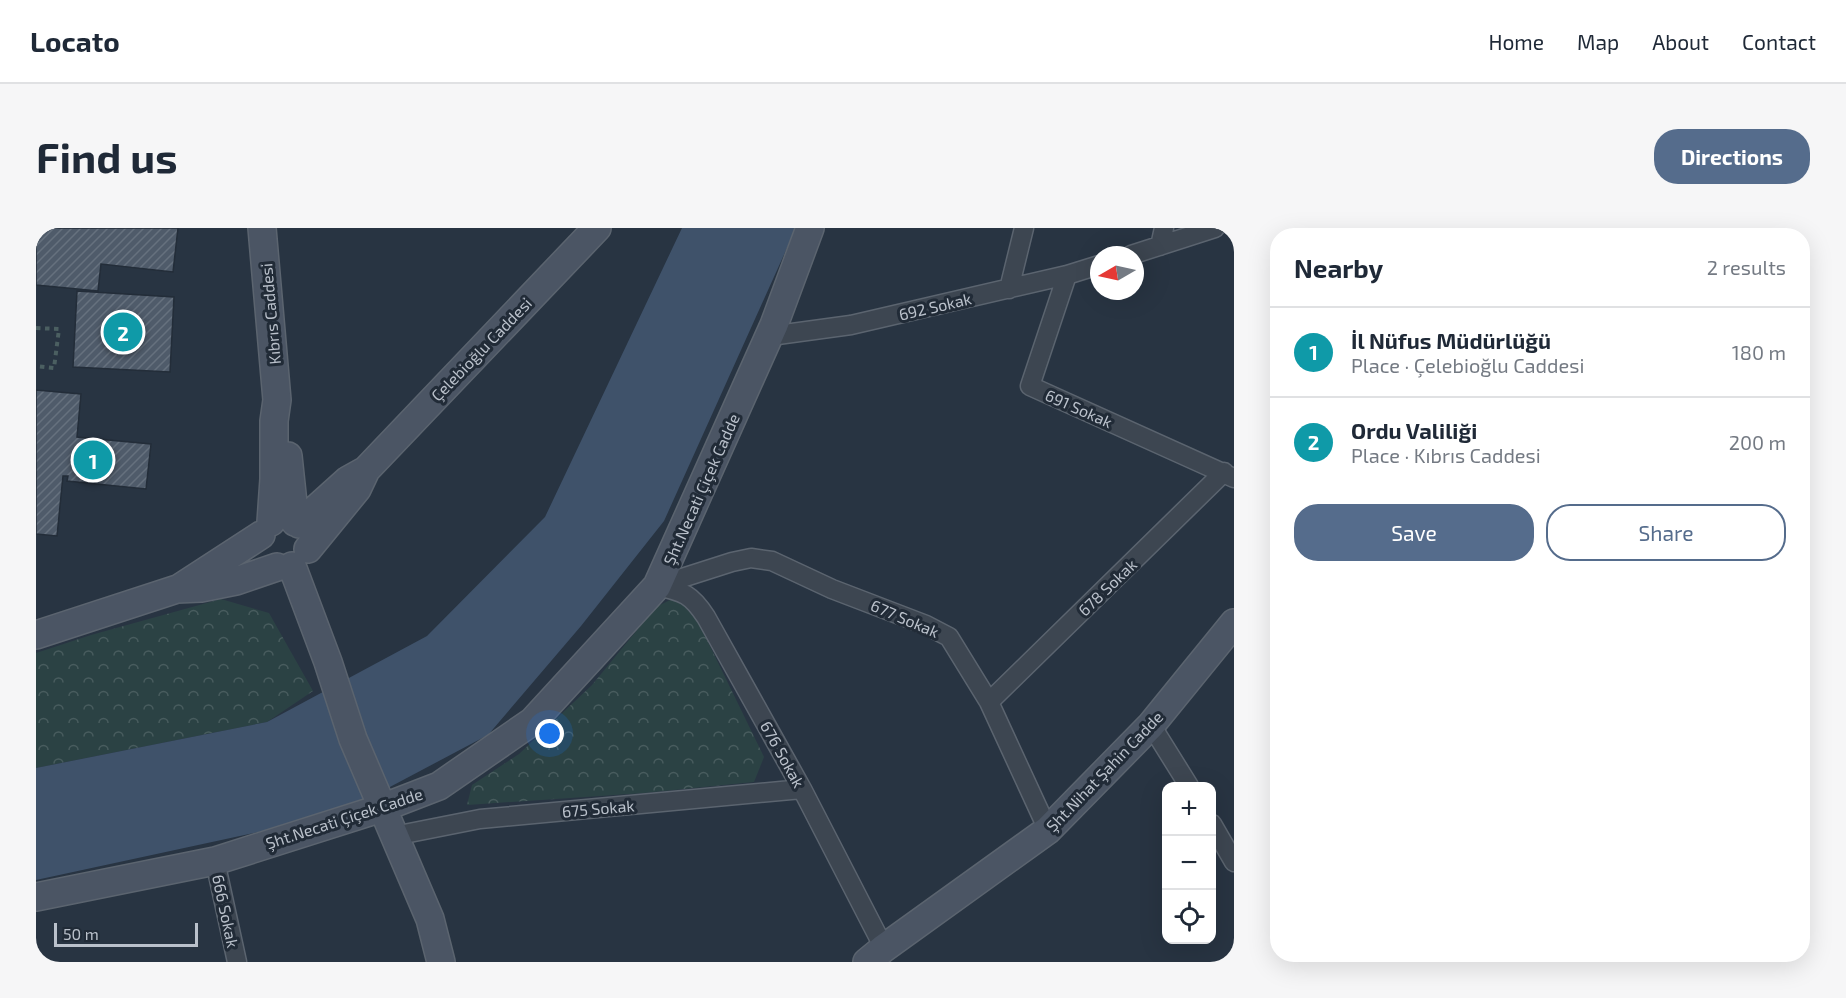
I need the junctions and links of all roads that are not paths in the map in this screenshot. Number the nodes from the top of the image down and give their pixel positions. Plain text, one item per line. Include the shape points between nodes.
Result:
1 (262, 228) edge
2 (597, 228) edge
3 (810, 228) edge
4 (1024, 228) edge
5 (1215, 228) edge
6 (1162, 237) edge
7 (1144, 247) edge
8 (1090, 268) edge
9 (1067, 275) junction
10 (1009, 289) junction
11 (770, 336) junction
12 (1229, 475) edge
13 (286, 541) junction
14 (657, 586) junction
15 (1234, 623) edge
16 (36, 635) edge
17 (989, 702) junction
18 (1151, 725) junction
19 (1187, 782) edge
20 (802, 789) junction
21 (382, 808) junction
22 (1048, 830) junction
23 (1216, 831) edge
24 (394, 836) junction
25 (215, 861) junction
26 (1234, 862) edge
27 (36, 897) edge
28 (875, 955) edge
29 (237, 962) edge
30 (441, 962) edge

1 - 13 street, Kıbrıs Caddesi via 277,400 274,479
2 - 13 street, Çelebioğlu Caddesi via 366,470 357,489
3 - 11 street, Şht.Necati Çiçek Cadde
4 - 10 street
5 - 6 street
6 - 7 street
8 - 9 street, 692 Sokak
9 - 10 street, 692 Sokak
9 - 12 street, 691 Sokak via 1030,386
10 - 11 street, 692 Sokak via 851,326
11 - 14 street, Şht.Necati Çiçek Cadde
12 - 17 street, 678 Sokak
13 - 16 street via 236,581 177,589
13 - 21 street via 353,739
14 - 17 street, 677 Sokak via 732,562 752,558 772,561 949,638
14 - 20 street, 676 Sokak via 690,596 698,605
14 - 21 street, Şht.Necati Çiçek Cadde via 533,721 439,786
15 - 18 street, Şht.Nihat Şahin Cadde
17 - 22 street, 677 Sokak
18 - 19 street
18 - 22 street, Şht.Nihat Şahin Cadde
20 - 24 street, 675 Sokak via 480,819
20 - 28 street, 676 Sokak
21 - 24 street
21 - 25 street, Şht.Necati Çiçek Cadde
22 - 28 street, Şht.Nihat Şahin Cadde
23 - 26 street
24 - 30 street via 429,919
25 - 27 street, Şht.Necati Çiçek Cadde
25 - 29 street, 666 Sokak

